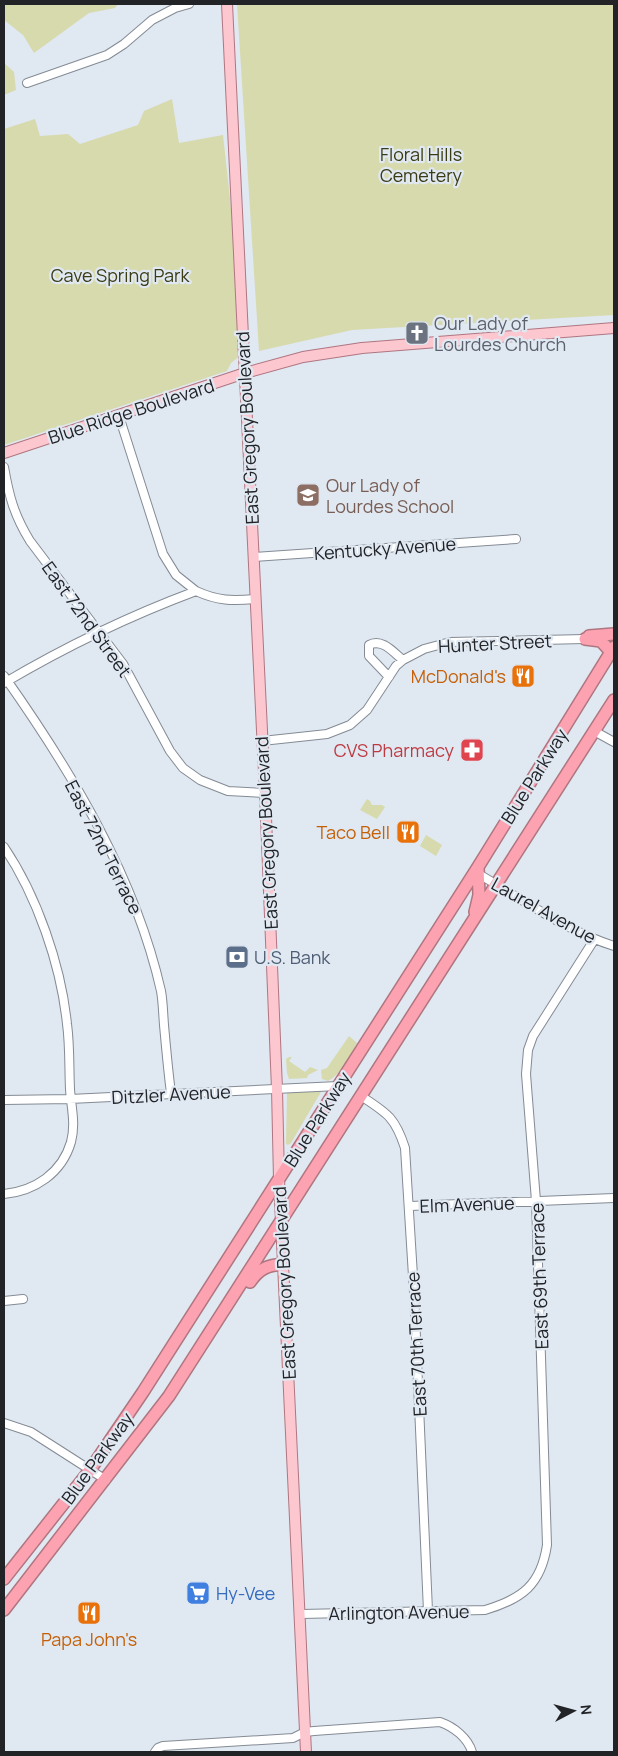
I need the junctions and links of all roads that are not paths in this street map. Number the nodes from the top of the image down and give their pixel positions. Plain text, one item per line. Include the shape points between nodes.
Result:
1 (189, 4) edge
2 (227, 4) edge
3 (27, 83) dead end
4 (614, 328) edge
5 (245, 373) junction
6 (118, 416) junction
7 (4, 453) edge
8 (4, 467) edge
9 (516, 539) dead end
10 (253, 557) junction
11 (196, 591) junction
12 (256, 599) junction
13 (98, 632) junction
14 (614, 634) edge
15 (585, 637) junction
16 (613, 649) edge
17 (403, 660) junction
18 (389, 677) junction
19 (5, 680) edge
20 (614, 700) edge
21 (594, 731) junction
22 (262, 741) junction
23 (614, 742) edge
24 (264, 792) junction
25 (4, 847) edge
26 (477, 871) junction
27 (496, 884) junction
28 (471, 923) junction
29 (594, 940) junction
30 (614, 946) edge
31 (338, 1086) junction
32 (277, 1088) junction
33 (170, 1093) junction
34 (361, 1096) junction
35 (70, 1099) junction
36 (4, 1100) edge
37 (279, 1178) junction
38 (4, 1194) edge
39 (614, 1198) edge
40 (536, 1201) junction
41 (410, 1206) junction
42 (282, 1220) junction
43 (284, 1264) junction
44 (24, 1299) dead end
45 (4, 1301) edge
46 (217, 1322) junction
47 (4, 1424) edge
48 (90, 1470) junction
49 (106, 1480) junction
50 (4, 1579) edge
51 (496, 1607) joint
52 (4, 1610) edge
53 (428, 1611) junction
54 (301, 1614) junction
55 (306, 1732) junction
56 (155, 1752) edge
57 (306, 1752) edge
58 (472, 1752) edge

1 - 3 street via 152,20 107,55
2 - 5 main road, East Gregory Boulevard
4 - 5 main road, Blue Ridge Boulevard via 362,348 303,357
5 - 6 main road, Blue Ridge Boulevard
5 - 10 main road, East Gregory Boulevard
6 - 7 main road, Blue Ridge Boulevard
6 - 11 street via 163,554 176,575
8 - 13 street, East 72nd Street via 9,498 20,525
9 - 10 street, Kentucky Avenue
10 - 12 main road, East Gregory Boulevard
11 - 12 street via 224,601
11 - 13 street
12 - 22 main road, East Gregory Boulevard
13 - 19 street
13 - 24 street, East 72nd Street via 123,664 170,751 183,768 200,780 228,791
14 - 15 highway
15 - 16 highway via 601,641
15 - 17 street, Hunter Street via 450,642 424,649
16 - 26 highway, Blue Parkway
17 - 18 street, Hunter Street
17 - 18 street via 379,642 369,645 369,656
18 - 22 street, Hunter Street via 367,710 350,725 327,734
19 - 33 street, East 72nd Terrace via 72,782 135,905 161,993
20 - 21 highway, Blue Parkway
21 - 23 street
21 - 27 highway, Blue Parkway
22 - 24 main road, East Gregory Boulevard
24 - 32 main road, East Gregory Boulevard
25 - 35 street via 26,886 56,965 68,1026
26 - 27 street, Laurel Avenue
26 - 28 highway via 479,895
26 - 31 highway, Blue Parkway
27 - 28 highway, Blue Parkway
27 - 29 street, Laurel Avenue
28 - 34 highway, Blue Parkway
29 - 30 street, Laurel Avenue
29 - 40 street, East 69th Terrace via 539,1025 528,1050 526,1074
31 - 32 street, Ditzler Avenue
31 - 37 highway, Blue Parkway
32 - 33 street, Ditzler Avenue
32 - 37 main road, East Gregory Boulevard
33 - 35 street, Ditzler Avenue
34 - 41 street, East 70th Terrace via 389,1115 398,1127 405,1148
34 - 42 highway, Blue Parkway
35 - 36 street, Ditzler Avenue
35 - 38 street via 74,1127 71,1142 57,1169 33,1187
37 - 42 main road, East Gregory Boulevard
37 - 48 highway, Blue Parkway via 144,1392
39 - 40 street, Elm Avenue
40 - 41 street, Elm Avenue
40 - 51 street, East 69th Terrace via 547,1545 545,1558 530,1586 519,1596
41 - 53 street, East 70th Terrace
42 - 43 main road, East Gregory Boulevard
42 - 46 highway, Blue Parkway
43 - 46 highway via 269,1265 260,1270 230,1311
43 - 54 main road, East Gregory Boulevard
44 - 45 street
46 - 49 highway, Blue Parkway via 169,1396
47 - 48 street via 31,1432
48 - 49 street
48 - 50 highway, Blue Parkway
49 - 52 highway, Blue Parkway
51 - 53 street, Arlington Avenue
53 - 54 street, Arlington Avenue
54 - 55 main road, East Gregory Boulevard
55 - 56 street via 293,1738 163,1746
55 - 57 main road, East Gregory Boulevard
55 - 58 street via 440,1722 465,1739

